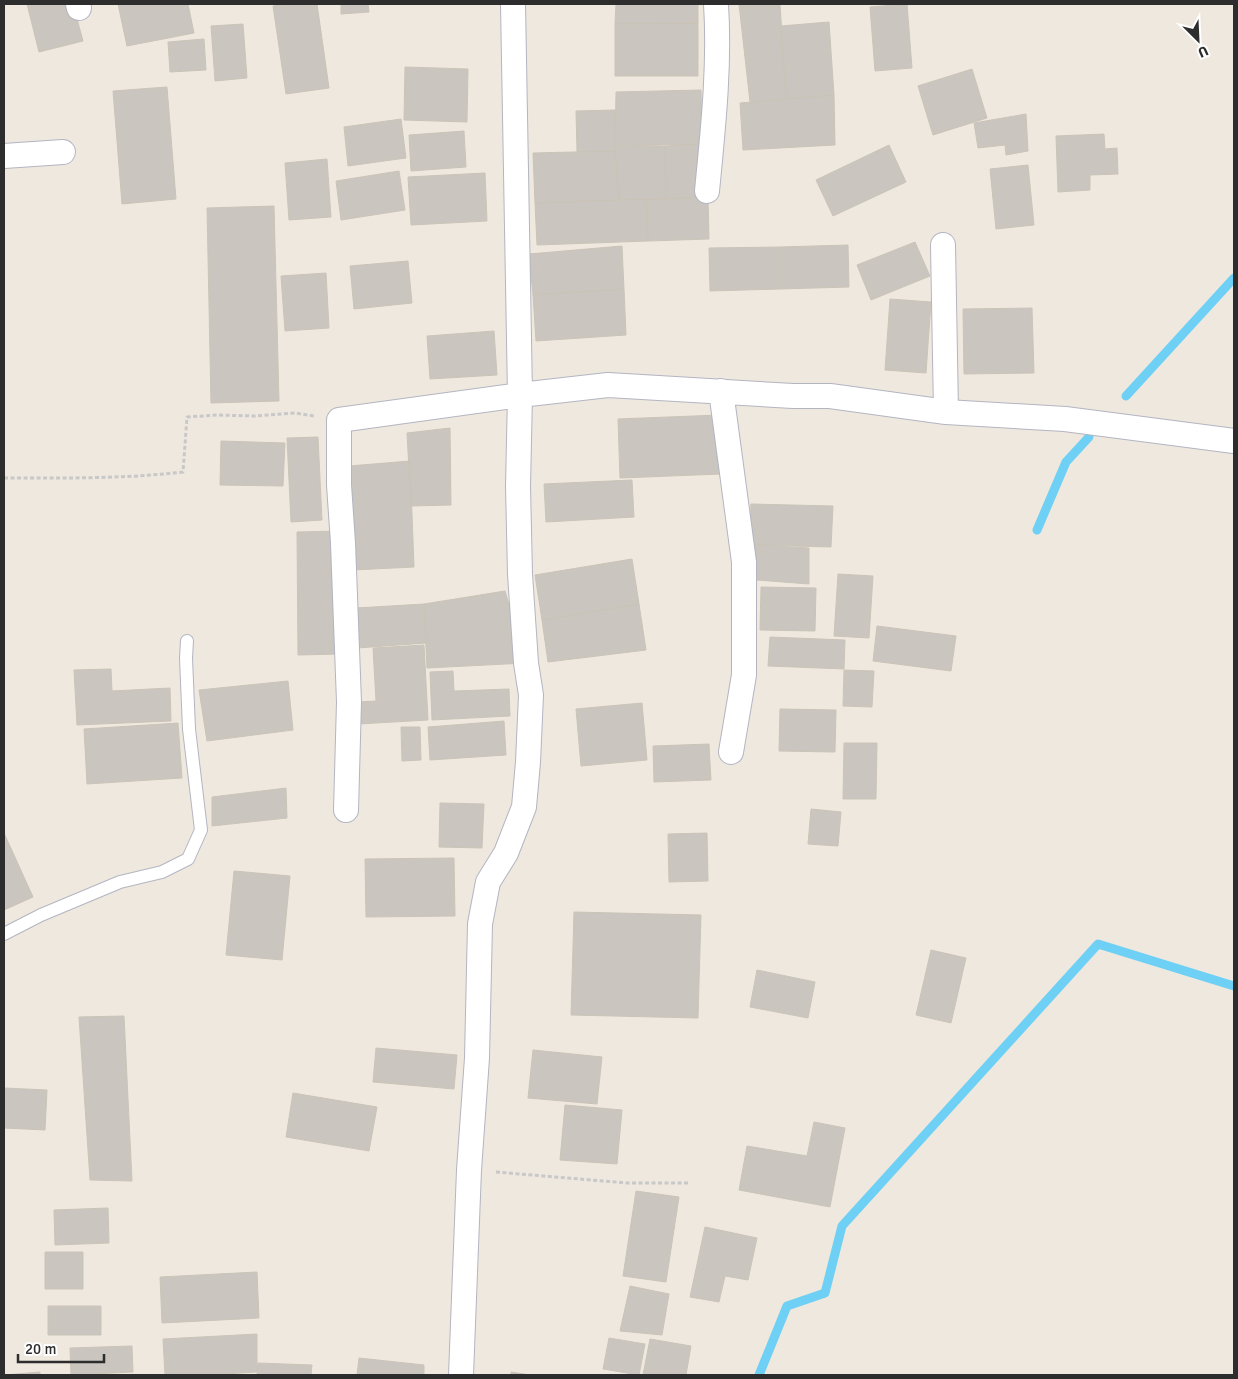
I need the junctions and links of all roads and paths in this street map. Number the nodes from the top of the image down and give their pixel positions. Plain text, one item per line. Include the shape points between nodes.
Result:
1 (513, 4) edge
2 (716, 4) edge
3 (63, 152) dead end
4 (4, 156) edge
5 (707, 192) dead end
6 (943, 245) dead end
7 (722, 391) junction
8 (520, 395) junction
9 (946, 412) junction
10 (294, 413) dead end
11 (1234, 441) edge
12 (4, 478) edge
13 (187, 641) dead end
14 (731, 752) dead end
15 (346, 810) dead end
16 (4, 934) edge
17 (469, 1170) junction
18 (688, 1183) dead end
19 (461, 1375) edge

1 - 8 street
2 - 5 street via 716,79
3 - 4 street
6 - 9 street
7 - 8 street via 608,386
7 - 9 street via 830,396
7 - 14 street via 744,562 744,675
8 - 15 street via 339,420 349,693
8 - 17 street via 520,574 531,696 528,762 524,806 506,853 488,882 480,924 477,1058
9 - 11 street via 1065,420
10 - 12 path via 187,417 183,472
13 - 16 lane via 189,729 201,830 188,859 162,872 120,882
17 - 18 path via 627,1183
17 - 19 street

